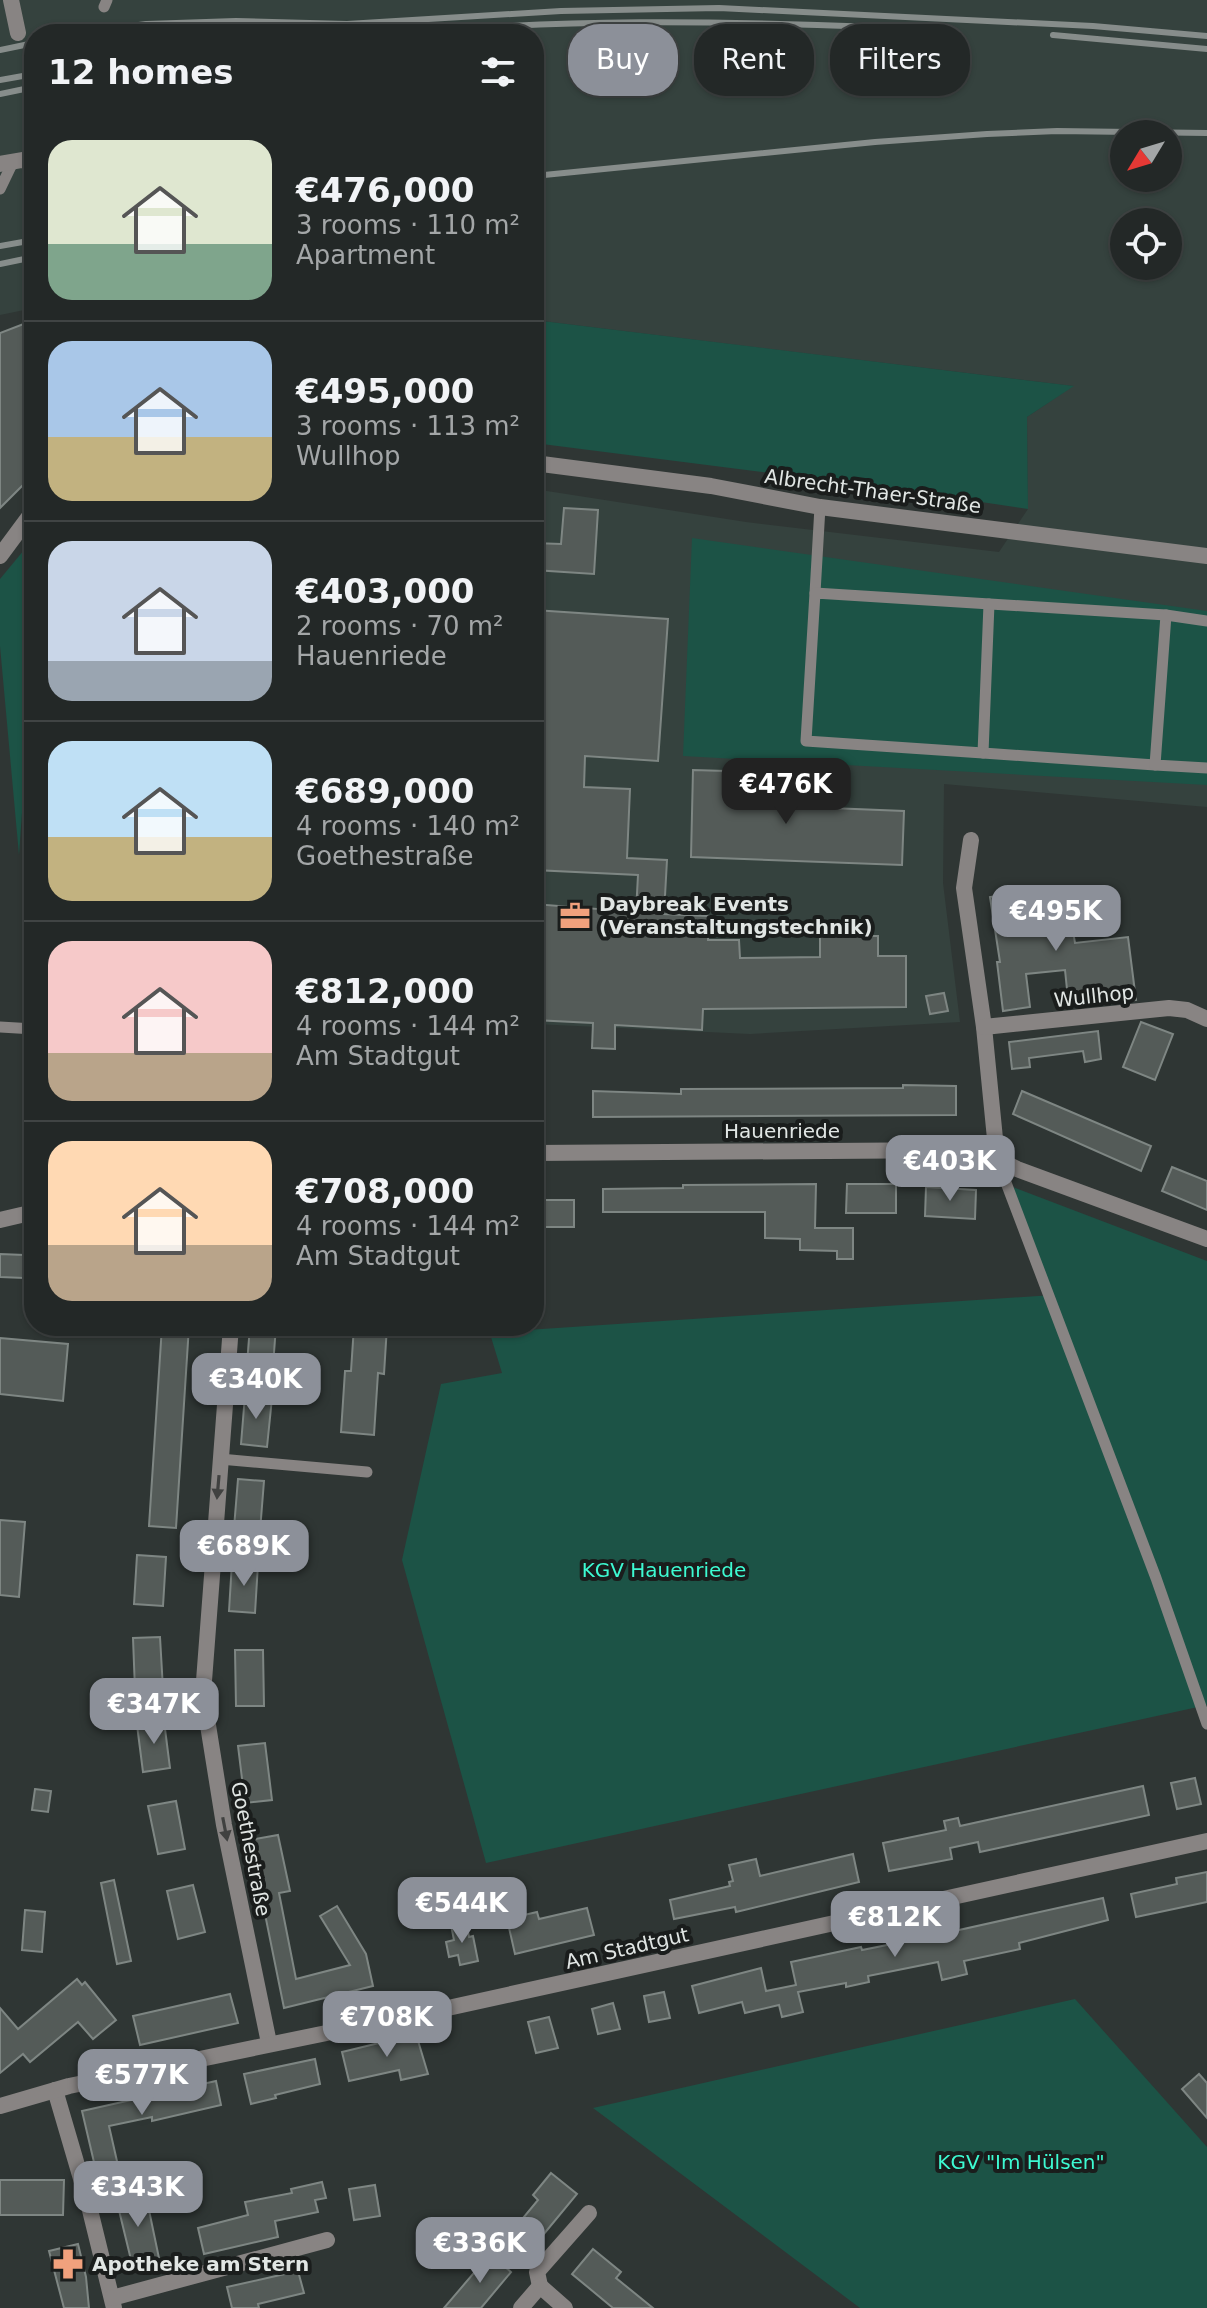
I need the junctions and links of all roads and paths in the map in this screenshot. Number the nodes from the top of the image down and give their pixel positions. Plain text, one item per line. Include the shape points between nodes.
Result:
1 (11, 0) edge
2 (18, 33) dead end
3 (7, 163) edge
4 (0, 189) edge
5 (544, 464) edge
6 (820, 507) junction
7 (24, 524) edge
8 (0, 556) edge
9 (1207, 556) edge
10 (815, 593) junction
11 (989, 604) junction
12 (1166, 615) junction
13 (1207, 621) edge
14 (983, 753) junction
15 (1155, 765) junction
16 (1207, 768) edge
17 (971, 840) dead end
18 (1207, 1019) edge
19 (0, 1027) edge
20 (984, 1027) junction
21 (24, 1028) edge
22 (544, 1153) edge
23 (997, 1159) junction
24 (24, 1214) edge
25 (0, 1220) edge
26 (1207, 1239) edge
27 (230, 1336) edge
28 (220, 1459) junction
29 (367, 1472) dead end
30 (1207, 1724) edge
31 (1207, 1841) edge
32 (269, 2043) junction
33 (55, 2090) junction
34 (0, 2106) edge
35 (589, 2213) dead end
36 (327, 2240) dead end
37 (540, 2286) junction
38 (113, 2303) edge
39 (521, 2308) edge
40 (565, 2308) edge

1 - 2 street
3 - 4 lane
5 - 6 street, Albrecht-Thaer-Straße via 711,486
6 - 9 street, Albrecht-Thaer-Straße
6 - 10 lane
7 - 8 street
10 - 11 lane
10 - 14 lane via 806,741
11 - 12 lane
11 - 14 lane
12 - 13 lane
12 - 15 lane
14 - 15 lane
15 - 16 lane
17 - 20 street via 964,888
18 - 20 street, Wullhop via 1169,1008
19 - 21 lane
20 - 23 street
22 - 23 street, Hauenriede via 958,1150
23 - 26 street, Hauenriede
23 - 30 lane
24 - 25 street
27 - 28 street, Goethestraße
28 - 29 lane
28 -> 32 street, Goethestraße via 203,1694
31 - 32 street, Am Stadtgut
32 - 33 street, Am Stadtgut
33 - 34 street, Am Stadtgut
33 - 38 street
35 - 37 street via 537,2272
36 - 38 street
37 - 39 street
37 - 40 street

